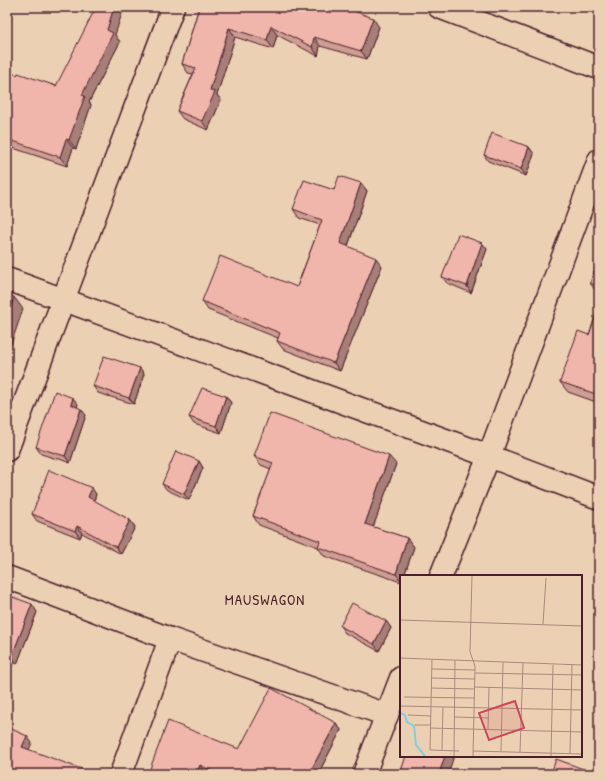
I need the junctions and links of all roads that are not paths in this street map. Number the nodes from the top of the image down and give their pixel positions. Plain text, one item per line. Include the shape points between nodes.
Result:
1 (173, 7) edge
2 (440, 7) edge
3 (599, 68) edge
4 (599, 160) edge
5 (7, 279) edge
6 (63, 300) junction
7 (7, 450) edge
8 (489, 456) junction
9 (599, 498) edge
10 (441, 575) edge
11 (7, 577) edge
12 (170, 639) junction
13 (400, 680) edge
14 (386, 715) junction
15 (121, 774) edge
16 (364, 774) edge

1 - 6 street
2 - 3 street
4 - 8 street
5 - 6 street
6 - 7 street
6 - 8 street
8 - 9 street
8 - 10 street
11 - 12 street
12 - 14 street
12 - 15 street
13 - 14 street
14 - 16 street

